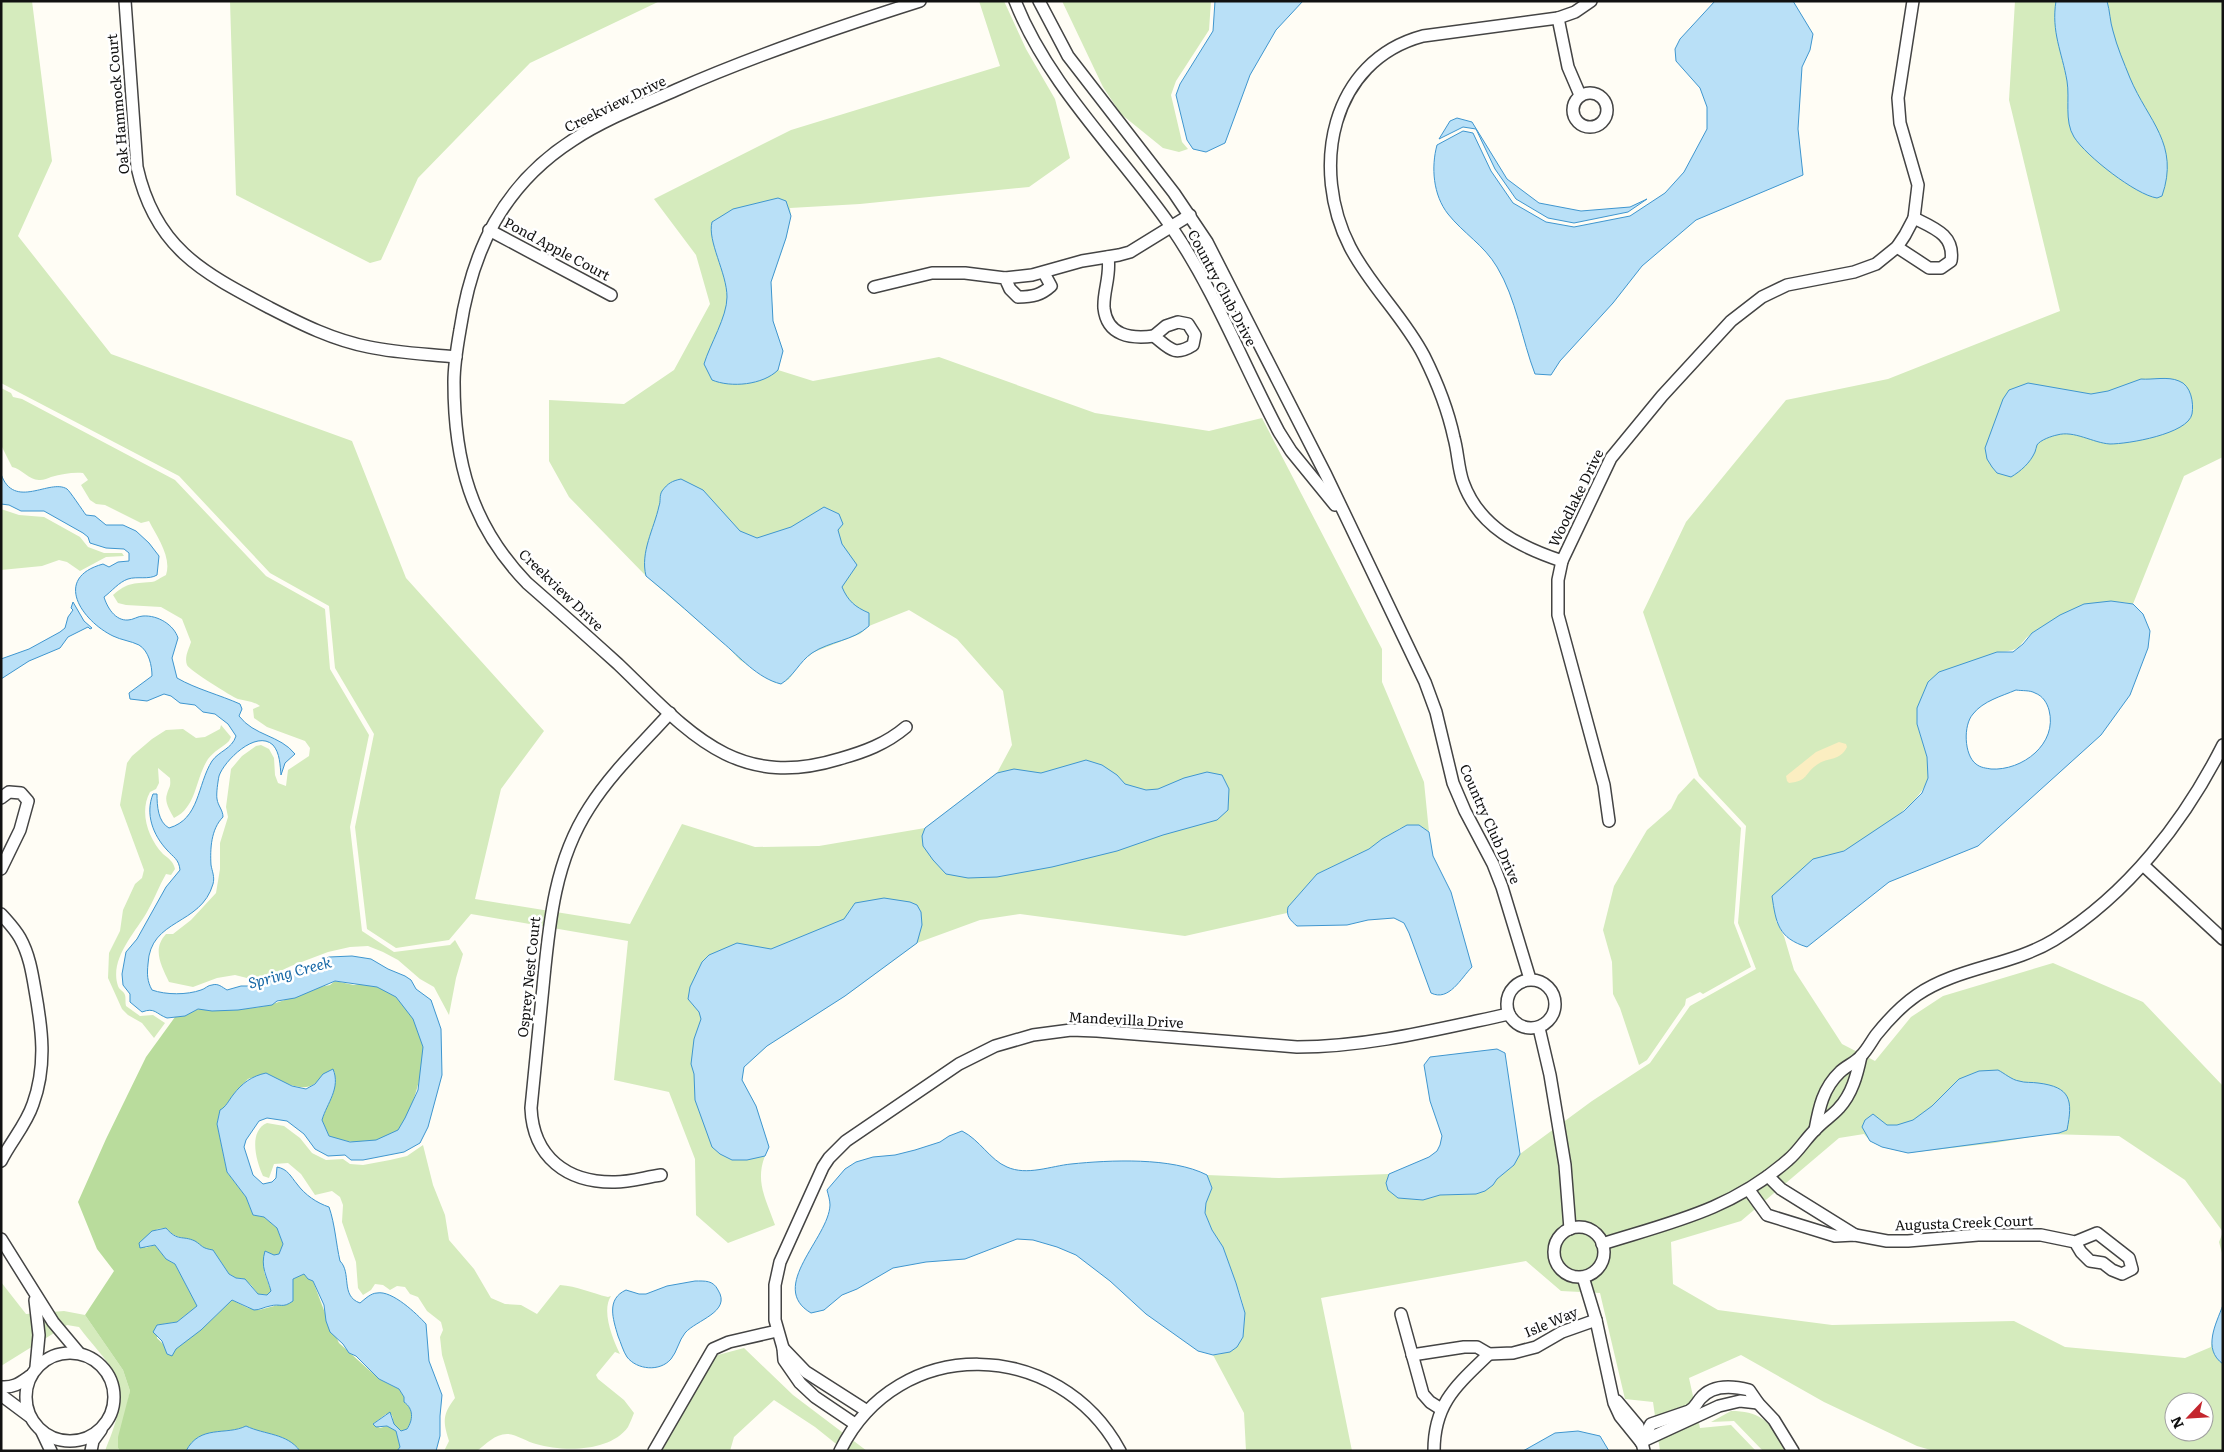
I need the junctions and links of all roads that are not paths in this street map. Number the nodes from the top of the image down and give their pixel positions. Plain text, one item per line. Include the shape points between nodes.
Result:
1 (126, 1) edge
2 (920, 1) edge
3 (1014, 1) edge
4 (1039, 1) edge
5 (1591, 1) edge
6 (1913, 1) edge
7 (1558, 18) junction
8 (1580, 95) dead end
9 (1190, 215) junction
10 (1914, 218) junction
11 (1171, 227) junction
12 (489, 230) junction
13 (1897, 247) junction
14 (1108, 257) junction
15 (1044, 273) junction
16 (1005, 278) junction
17 (874, 287) dead end
18 (610, 295) dead end
19 (1154, 336) dead end
20 (456, 357) junction
21 (1346, 518) junction
22 (1562, 561) junction
23 (670, 713) junction
24 (906, 727) dead end
25 (2223, 745) edge
26 (1, 798) edge
27 (1609, 821) dead end
28 (2143, 865) junction
29 (1, 869) edge
30 (1, 914) edge
31 (2223, 939) edge
32 (1530, 980) junction
33 (1509, 1014) junction
34 (1539, 1028) junction
35 (1861, 1056) junction
36 (1815, 1130) junction
37 (1, 1161) edge
38 (661, 1175) dead end
39 (1768, 1176) junction
40 (1750, 1190) junction
41 (1570, 1229) junction
42 (1855, 1235) junction
43 (1, 1238) edge
44 (2075, 1242) junction
45 (1602, 1244) junction
46 (2114, 1246) junction
47 (2103, 1263) junction
48 (1583, 1277) junction
49 (33, 1293) junction
50 (1401, 1314) dead end
51 (1596, 1320) junction
52 (778, 1331) junction
53 (784, 1348) junction
54 (79, 1353) junction
55 (1489, 1354) junction
56 (1412, 1355) junction
57 (33, 1371) junction
58 (1, 1387) edge
59 (1, 1395) edge
60 (1758, 1403) junction
61 (1441, 1409) junction
62 (867, 1411) junction
63 (30, 1416) junction
64 (855, 1424) junction
65 (103, 1426) junction
66 (41, 1430) junction
67 (1642, 1446) edge
68 (51, 1451) edge
69 (91, 1451) edge
70 (654, 1451) edge
71 (840, 1451) edge
72 (1120, 1451) edge
73 (1434, 1451) edge
74 (1793, 1451) edge

1 - 20 street, Oak Hammock Court via 136,167 152,213 174,244 220,282 321,332 369,347
2 - 12 street, Creekview Drive via 749,59 586,132 530,174
3 - 11 street, Country Club Drive via 1058,80
4 - 9 street, Country Club Drive via 1068,56
5 - 7 street
6 - 10 street, Woodlake Drive via 1898,98 1900,122 1918,185
7 - 8 street via 1568,67
7 - 22 street via 1423,36 1386,52 1361,73 1346,95 1336,122 1331,171 1335,209 1350,249 1408,330 1429,367 1452,426 1463,482 1473,502 1486,520 1508,538
9 - 11 street
9 - 21 street, Country Club Drive via 1207,242
10 - 13 street, Woodlake Drive
10 - 13 street via 1948,238 1953,249 1951,260 1941,268 1929,268
11 - 14 street via 1130,252
11 - 21 street, Country Club Drive via 1200,273 1279,432
12 - 18 street, Pond Apple Court
12 - 20 street, Creekview Drive via 467,291
13 - 22 street, Woodlake Drive via 1865,269 1801,281 1774,290 1731,321 1611,458
14 - 15 street
14 - 19 street via 1110,269 1104,308 1108,321 1129,337
15 - 16 street
15 - 16 street via 1051,286 1042,294 1031,297 1018,297
16 - 17 street via 932,273
20 - 23 street, Creekview Drive via 454,412 458,447 464,478 487,530 528,583
21 - 32 street, Country Club Drive via 1425,682 1436,712 1453,783 1502,887
22 - 27 street, Woodlake Drive via 1558,580 1558,615 1604,785
23 - 24 street, Creekview Drive via 717,751 748,764 783,769 818,765 866,751
23 - 38 street, Osprey Nest Court via 601,790 566,856 549,920 531,1108 534,1131 542,1148 552,1161 572,1175 616,1182
25 - 28 street via 2198,791
26 - 29 street via 9,792 20,792 28,801 20,830
28 - 31 street
28 - 35 street via 2096,908 2053,940 2029,952 1945,980 1918,995 1890,1018
30 - 37 street via 21,939 29,962 43,1046 39,1083 32,1106
32 - 33 street via 1517,984 1509,994
32 - 34 street via 1547,985 1556,1003 1553,1016
33 - 34 street via 1524,1028
33 - 52 street, Mandevilla Drive via 1387,1040 1330,1047 1072,1030 1021,1037 983,1051 857,1133 829,1158 807,1198 777,1272 774,1296
34 - 41 street via 1565,1165
35 - 36 street via 1846,1099
35 - 36 street via 1825,1089
36 - 39 street via 1798,1151
39 - 40 street
39 - 42 street, Augusta Creek Court via 1781,1189
40 - 42 street, Augusta Creek Court via 1767,1215 1835,1236
40 - 45 street via 1693,1216
41 - 45 street via 1584,1228 1595,1233
41 - 48 street via 1555,1244 1556,1262 1569,1276
42 - 44 street, Augusta Creek Court via 1908,1241 2041,1235
43 - 49 street
44 - 46 street via 2097,1233
44 - 47 street via 2090,1261
45 - 48 street via 1604,1256 1600,1265 1595,1272
46 - 47 street
46 - 47 street via 2129,1258 2132,1270 2122,1274
48 - 51 street
49 - 54 street via 58,1330
49 - 57 street via 39,1335
50 - 56 street
51 - 55 street, Isle Way via 1562,1332 1536,1346 1513,1353
51 - 67 street via 1613,1399 1620,1402 1638,1426
52 - 53 street, Mandevilla Drive
52 - 70 street via 713,1349
53 - 62 street, Mandevilla Drive via 806,1372
53 - 64 street, Mandevilla Drive via 784,1360 800,1383
54 - 57 street via 63,1352 48,1357
54 - 65 street via 99,1363 112,1382 113,1405
55 - 56 street, Isle Way via 1477,1347 1464,1347
55 - 61 street via 1456,1385
56 - 61 street via 1423,1394
57 - 58 street via 18,1385
57 - 63 street via 25,1396
59 - 63 street
60 - 67 street via 1740,1401 1719,1406
60 - 67 street via 1749,1390 1733,1386 1711,1390 1700,1398 1695,1408 1651,1424
60 - 74 street via 1774,1420
61 - 73 street
62 - 64 street
62 - 72 street via 895,1388 929,1372 966,1365 1002,1366 1037,1375 1072,1394 1099,1419
63 - 66 street
64 - 71 street
65 - 66 street via 93,1435 66,1441
65 - 69 street via 93,1441
66 - 68 street

